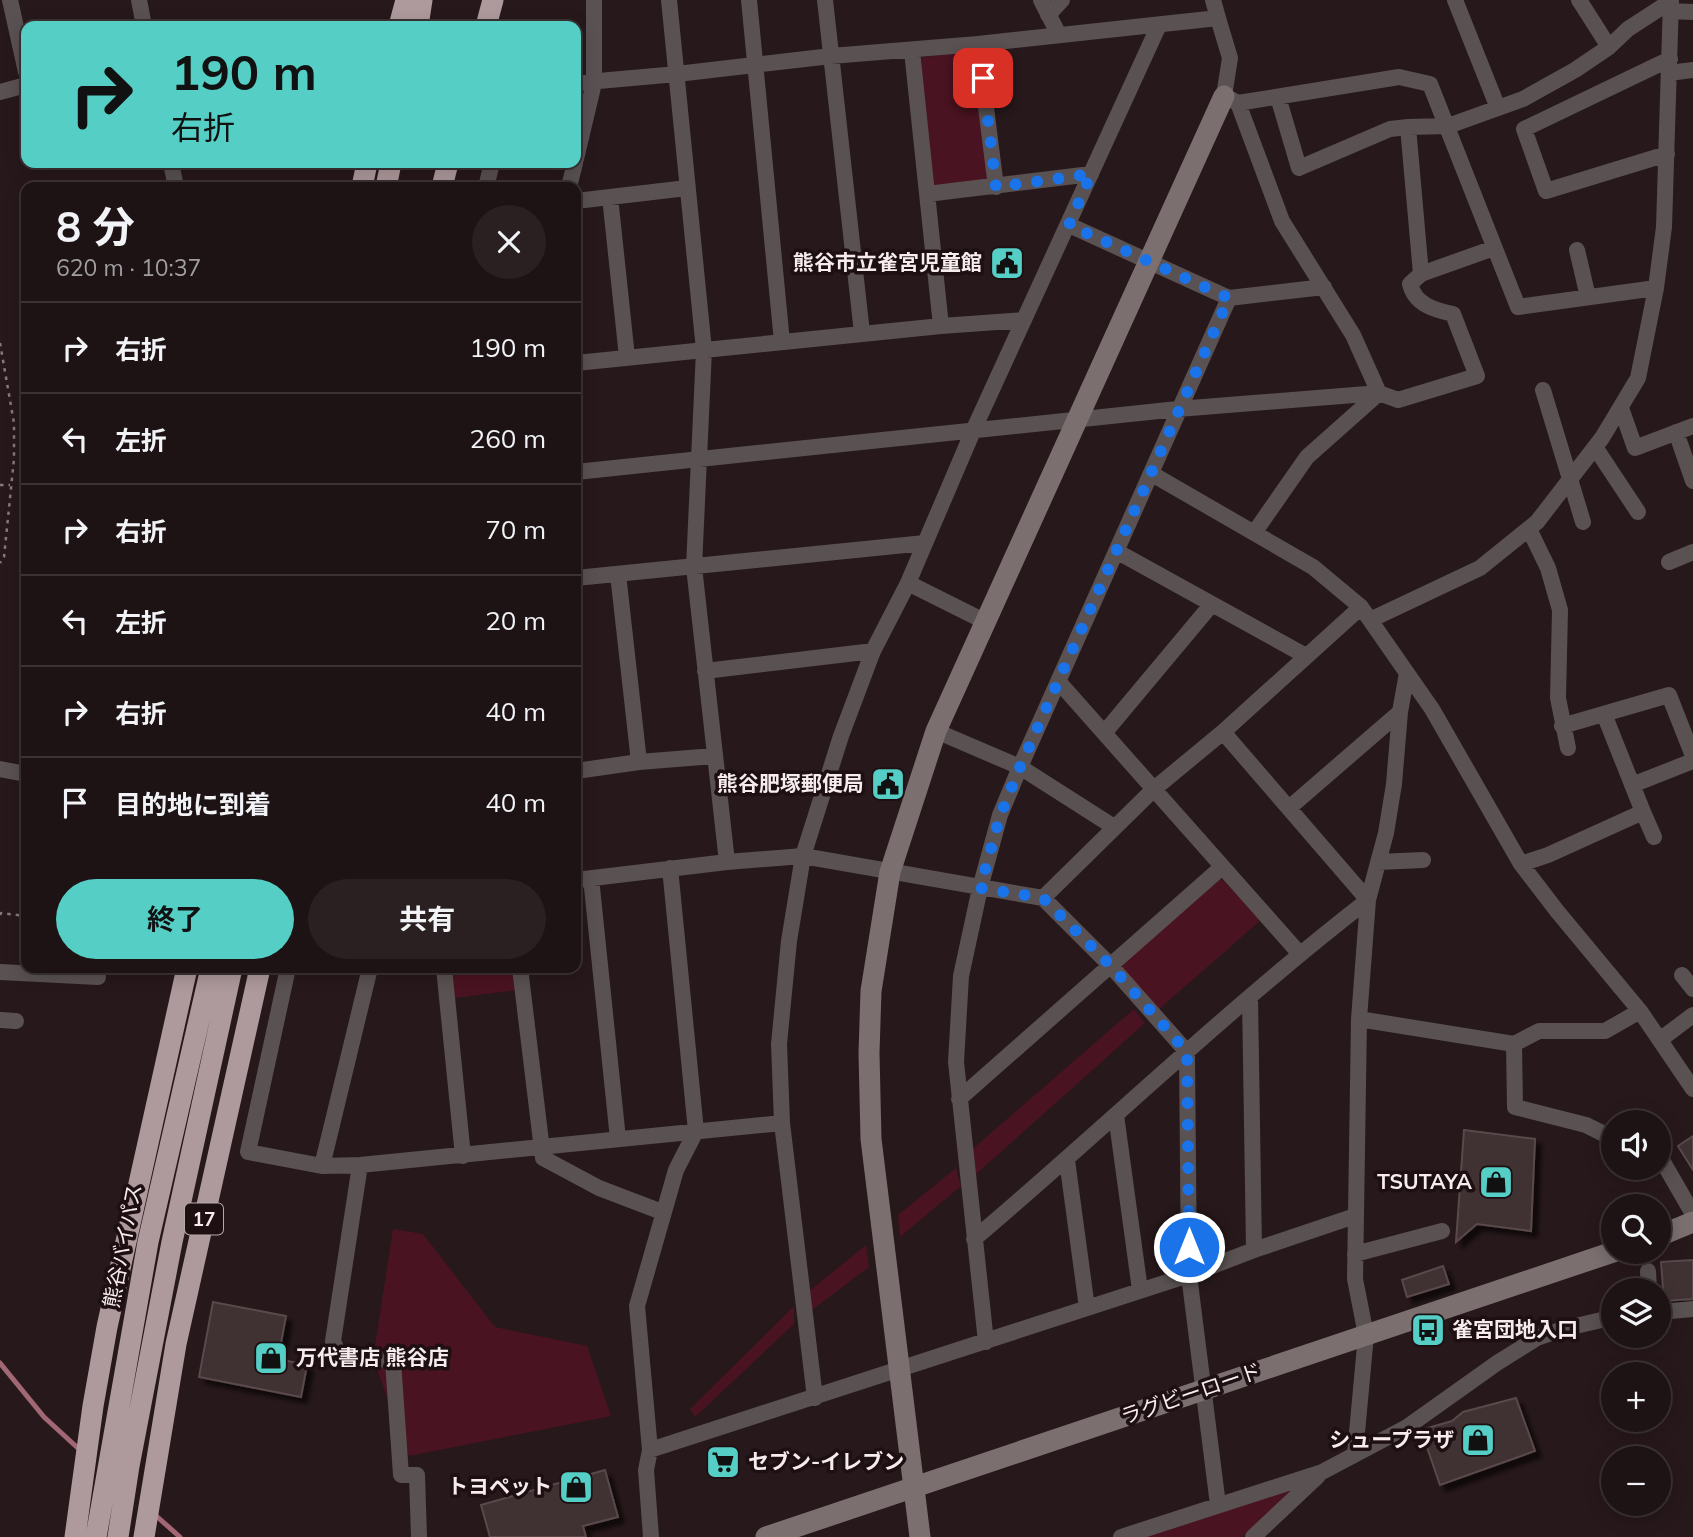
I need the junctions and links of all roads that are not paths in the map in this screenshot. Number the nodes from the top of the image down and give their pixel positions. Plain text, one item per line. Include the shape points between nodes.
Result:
1 (10, 0) edge
2 (138, 0) edge
3 (406, 0) edge
4 (422, 0) edge
5 (493, 0) edge
6 (594, 0) edge
7 (669, 0) edge
8 (749, 0) edge
9 (825, 0) edge
10 (1041, 0) edge
11 (1062, 0) edge
12 (1213, 0) edge
13 (1578, 0) edge
14 (1458, 1) edge
15 (1670, 4) edge
16 (1693, 12) edge
17 (1048, 15) junction
18 (1218, 18) junction
19 (143, 21) edge
20 (400, 21) edge
21 (419, 21) edge
22 (487, 21) edge
23 (1159, 25) junction
24 (1059, 35) junction
25 (978, 44) junction
26 (1609, 47) junction
27 (21, 50) edge
28 (912, 51) junction
29 (831, 56) junction
30 (755, 65) junction
31 (1669, 66) junction
32 (1693, 70) edge
33 (677, 74) junction
34 (581, 82) edge
35 (594, 83) junction
36 (21, 86) edge
37 (0, 92) edge
38 (1278, 97) junction
39 (1231, 99) junction
40 (1498, 108) junction
41 (1448, 126) junction
42 (1408, 127) junction
43 (581, 136) edge
44 (1667, 154) junction
45 (1091, 174) junction
46 (996, 187) junction
47 (687, 188) junction
48 (927, 194) junction
49 (610, 197) junction
50 (581, 200) edge
51 (1069, 225) junction
52 (1494, 248) junction
53 (1577, 250) dead end
54 (1150, 261) junction
55 (1421, 274) junction
56 (1324, 287) junction
57 (1656, 288) junction
58 (1588, 297) junction
59 (1229, 298) junction
60 (1024, 320) junction
61 (941, 326) junction
62 (862, 333) junction
63 (782, 342) junction
64 (704, 351) junction
65 (627, 357) junction
66 (581, 362) edge
67 (1543, 390) dead end
68 (1379, 393) junction
69 (1621, 408) junction
70 (1178, 409) junction
71 (1078, 421) junction
72 (1693, 426) edge
73 (973, 431) junction
74 (1676, 432) junction
75 (1595, 447) junction
76 (699, 457) junction
77 (581, 471) edge
78 (1152, 474) junction
79 (1569, 481) junction
80 (1693, 481) edge
81 (1638, 512) dead end
82 (1583, 522) dead end
83 (1529, 529) junction
84 (1254, 533) junction
85 (925, 542) junction
86 (1116, 551) junction
87 (1693, 552) edge
88 (1669, 562) dead end
89 (694, 567) junction
90 (618, 574) junction
91 (581, 578) edge
92 (908, 583) junction
93 (1212, 604) junction
94 (1366, 614) junction
95 (986, 622) junction
96 (873, 651) junction
97 (1306, 656) junction
98 (705, 671) junction
99 (1407, 673) junction
100 (1058, 681) junction
101 (1400, 712) junction
102 (1604, 714) junction
103 (1562, 726) junction
104 (936, 731) junction
105 (1105, 732) junction
106 (1223, 732) junction
107 (1689, 732) edge
108 (1568, 748) dead end
109 (714, 756) junction
110 (1693, 758) edge
111 (639, 762) junction
112 (1020, 767) junction
113 (0, 769) edge
114 (581, 770) edge
115 (21, 773) edge
116 (1632, 785) junction
117 (1154, 789) junction
118 (1289, 808) junction
119 (1643, 812) junction
120 (1114, 827) junction
121 (1654, 837) dead end
122 (803, 856) junction
123 (1423, 860) dead end
124 (727, 862) junction
125 (1378, 862) junction
126 (1521, 864) junction
127 (1222, 867) junction
128 (670, 868) junction
129 (890, 872) junction
130 (584, 879) edge
131 (980, 888) junction
132 (1043, 898) junction
133 (1368, 900) junction
134 (1299, 953) junction
135 (1110, 965) junction
136 (0, 972) edge
137 (186, 973) edge
138 (210, 973) edge
139 (231, 973) edge
140 (259, 973) edge
141 (287, 973) edge
142 (369, 973) edge
143 (445, 973) edge
144 (521, 973) edge
145 (1682, 975) dead end
146 (99, 977) dead end
147 (1693, 989) edge
148 (1250, 997) junction
149 (1640, 1011) junction
150 (1693, 1015) edge
151 (1359, 1019) junction
152 (1661, 1039) junction
153 (1514, 1044) junction
154 (1187, 1052) junction
155 (1693, 1089) edge
156 (959, 1099) junction
157 (1116, 1115) junction
158 (782, 1123) junction
159 (696, 1131) junction
160 (1601, 1132) edge
161 (618, 1139) junction
162 (540, 1148) junction
163 (463, 1156) junction
164 (1067, 1160) junction
165 (360, 1165) junction
166 (323, 1166) junction
167 (1671, 1176) edge
168 (662, 1212) junction
169 (1693, 1214) edge
170 (1355, 1216) junction
171 (1693, 1222) edge
172 (1442, 1231) dead end
173 (1671, 1231) edge
174 (974, 1238) junction
175 (1254, 1250) junction
176 (1355, 1254) junction
177 (1601, 1256) edge
178 (1648, 1271) dead end
179 (1189, 1275) junction
180 (1648, 1278) edge
181 (1140, 1290) junction
182 (1087, 1307) junction
183 (1693, 1309) edge
184 (1671, 1311) edge
185 (1601, 1320) edge
186 (1366, 1335) junction
187 (986, 1342) junction
188 (899, 1370) junction
189 (1203, 1390) junction
190 (815, 1398) junction
191 (650, 1450) junction
192 (1355, 1454) junction
193 (1322, 1472) junction
194 (914, 1488) junction
195 (1218, 1505) junction
196 (145, 1527) edge
197 (75, 1537) edge
198 (96, 1537) edge
199 (118, 1537) edge
200 (419, 1537) edge
201 (651, 1537) edge
202 (766, 1537) edge
203 (920, 1537) edge
204 (1121, 1537) edge
205 (1253, 1537) edge

1 - 27 street
2 - 19 street
3 - 20 highway
4 - 21 highway
5 - 22 highway
6 - 35 street
7 - 33 street
8 - 30 street
9 - 29 street
10 - 17 street
11 - 17 street
12 - 18 street
13 - 26 street
14 - 40 street
15 - 16 street
15 - 26 street via 1628,29
15 - 31 street
17 - 24 street
18 - 23 street
18 - 39 street via 1230,58
23 - 24 street
23 - 45 street
24 - 25 street
25 - 28 street
25 - 46 street
26 - 40 street via 1564,76
28 - 29 street
28 - 48 street
29 - 30 street
29 - 62 street
30 - 33 street
30 - 63 street
31 - 32 street
31 - 44 street
31 - 44 street via 1524,129 1546,191
33 - 35 street
33 - 47 street
34 - 35 street
35 - 43 street
36 - 37 street
38 - 39 street
38 - 41 street via 1399,77 1430,84
38 - 42 street via 1299,168 1390,129
39 - 54 street
39 - 56 street via 1282,221
40 - 41 street
41 - 42 street
41 - 52 street
42 - 55 street
44 - 57 street
45 - 46 street
45 - 51 street
46 - 48 street
47 - 49 street
47 - 64 street
48 - 61 street
49 - 50 street
49 - 65 street
51 - 54 street
51 - 60 street
52 - 55 street
52 - 58 street via 1518,307
53 - 58 street
54 - 59 street
54 - 71 street
55 - 68 street via 1410,284 1412,292 1430,309 1453,314 1477,376 1398,400
56 - 59 street
56 - 68 street via 1353,335
57 - 58 street
57 - 69 street via 1638,378
59 - 70 street
60 - 61 street
60 - 73 street
61 - 62 street
62 - 63 street
63 - 64 street
64 - 65 street
64 - 76 street
65 - 66 street
67 - 79 street
68 - 70 street
68 - 84 street via 1307,457
69 - 74 street via 1635,448
69 - 75 street
70 - 71 street
70 - 78 street
71 - 73 street
71 - 95 street
72 - 74 street
73 - 76 street
73 - 85 street
74 - 80 street
75 - 79 street
75 - 81 street
76 - 77 street
76 - 89 street
78 - 84 street
78 - 86 street
79 - 82 street
79 - 83 street
83 - 94 street via 1480,568 1425,596
83 - 103 street via 1548,568 1560,610 1558,698
84 - 94 street via 1313,567
85 - 89 street
85 - 92 street
86 - 93 street
86 - 100 street
87 - 88 street
89 - 90 street
89 - 98 street
90 - 91 street
90 - 111 street
92 - 95 street
92 - 96 street
93 - 97 street
93 - 105 street
94 - 97 street
94 - 99 street
95 - 104 street
96 - 98 street
96 - 122 street
97 - 106 street
98 - 109 street
99 - 101 street
99 - 126 street
100 - 105 street
100 - 112 street
101 - 118 street
101 - 125 street via 1394,784
102 - 103 street
102 - 107 street via 1670,695
102 - 116 street
103 - 108 street
104 - 112 street
104 - 129 street
105 - 117 street
106 - 117 street
106 - 118 street
107 - 110 street
109 - 111 street
109 - 124 street
110 - 116 street
111 - 114 street
112 - 120 street
112 - 131 street via 1000,816
113 - 115 street
116 - 119 street
117 - 120 street
117 - 127 street
118 - 133 street
119 - 121 street
119 - 126 street
120 - 132 street
122 - 124 street
122 - 129 street
122 - 158 street via 779,1044
123 - 125 street
124 - 128 street
125 - 133 street
126 - 149 street
127 - 134 street
127 - 135 street
128 - 130 street
128 - 159 street
129 - 131 street
129 - 188 street via 871,991 869,1054 871,1139
130 - 161 street
131 - 132 street
131 - 156 street via 961,976 956,1062
132 - 135 street
133 - 134 street
133 - 151 street
134 - 148 street
135 - 154 street
135 - 156 street
136 - 146 street
137 - 197 highway via 107,1327
138 - 198 highway, 熊谷バイパス / 17 via 148,1242
139 - 199 highway, 17 via 172,1242
140 - 196 highway, 17 via 176,1344
141 - 166 street via 248,1152
142 - 166 street
143 - 163 street
144 - 162 street
145 - 147 street
148 - 154 street
148 - 175 street
149 - 152 street
149 - 153 street via 1605,1031 1539,1031
150 - 152 street
151 - 153 street
151 - 170 street
152 - 155 street
153 - 160 street via 1515,1107
154 - 157 street
154 - 179 street
156 - 174 street
157 - 164 street
157 - 181 street
158 - 159 street
158 - 190 street
159 - 161 street
159 - 168 street
161 - 162 street
162 - 163 street
162 - 168 street via 543,1158 598,1188
163 - 165 street
164 - 174 street
164 - 182 street
165 - 166 street
165 - 200 street via 333,1341 338,1352 393,1361 401,1475 417,1475
167 - 169 street
168 - 191 street via 637,1306
170 - 175 street
170 - 176 street
171 - 173 street
172 - 176 street
174 - 187 street
175 - 179 street
176 - 186 street
177 - 186 street, ラグビーロード
178 - 180 street
179 - 181 street
179 - 189 street
181 - 182 street
182 - 187 street
183 - 184 street
185 - 192 street via 1537,1338 1407,1427
186 - 189 street, ラグビーロード
186 - 192 street
187 - 188 street
188 - 190 street
188 - 194 street
189 - 194 street, ラグビーロード
189 - 195 street
190 - 191 street
191 - 201 street via 646,1471
192 - 193 street
193 - 195 street
193 - 205 street
194 - 202 street, ラグビーロード
194 - 203 street
195 - 204 street

